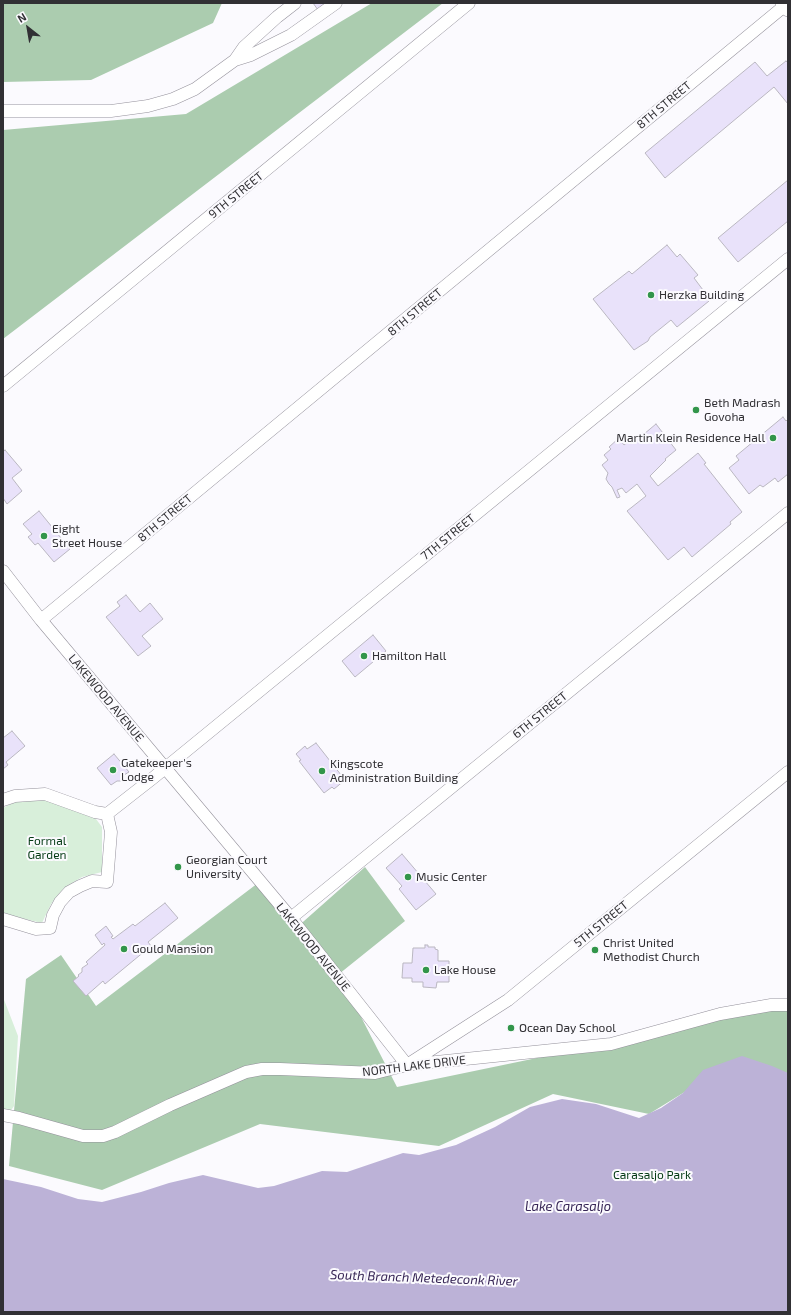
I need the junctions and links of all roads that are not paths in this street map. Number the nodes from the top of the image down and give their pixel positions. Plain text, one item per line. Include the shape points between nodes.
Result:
1 (295, 3) edge
2 (336, 3) edge
3 (470, 3) edge
4 (786, 5) edge
5 (236, 60) junction
6 (3, 111) edge
7 (788, 259) edge
8 (3, 386) edge
9 (788, 513) edge
10 (3, 571) edge
11 (41, 620) junction
12 (165, 768) junction
13 (788, 772) edge
14 (3, 800) edge
15 (107, 814) junction
16 (291, 918) junction
17 (3, 919) edge
18 (788, 1004) edge
19 (407, 1065) junction
20 (3, 1115) edge

1 - 5 street via 244,47
2 - 5 street via 291,35
3 - 8 street, 9TH STREET
4 - 11 street, 8TH STREET
5 - 6 street via 195,89 148,106 111,111
7 - 12 street, 7TH STREET
9 - 16 street, 6TH STREET
10 - 11 street, LAKEWOOD AVENUE
11 - 12 street, LAKEWOOD AVENUE
12 - 15 street, 7TH STREET
12 - 16 street, LAKEWOOD AVENUE
13 - 19 street, 5TH STREET via 508,1000
14 - 15 street via 15,796 45,794
15 - 17 street via 111,832 107,882 92,881 69,892 53,915 50,928 36,930
16 - 19 street, LAKEWOOD AVENUE
18 - 19 street, NORTH LAKE DRIVE via 720,1014 611,1044
19 - 20 street, NORTH LAKE DRIVE via 375,1073 280,1069 246,1072 103,1136 83,1136

